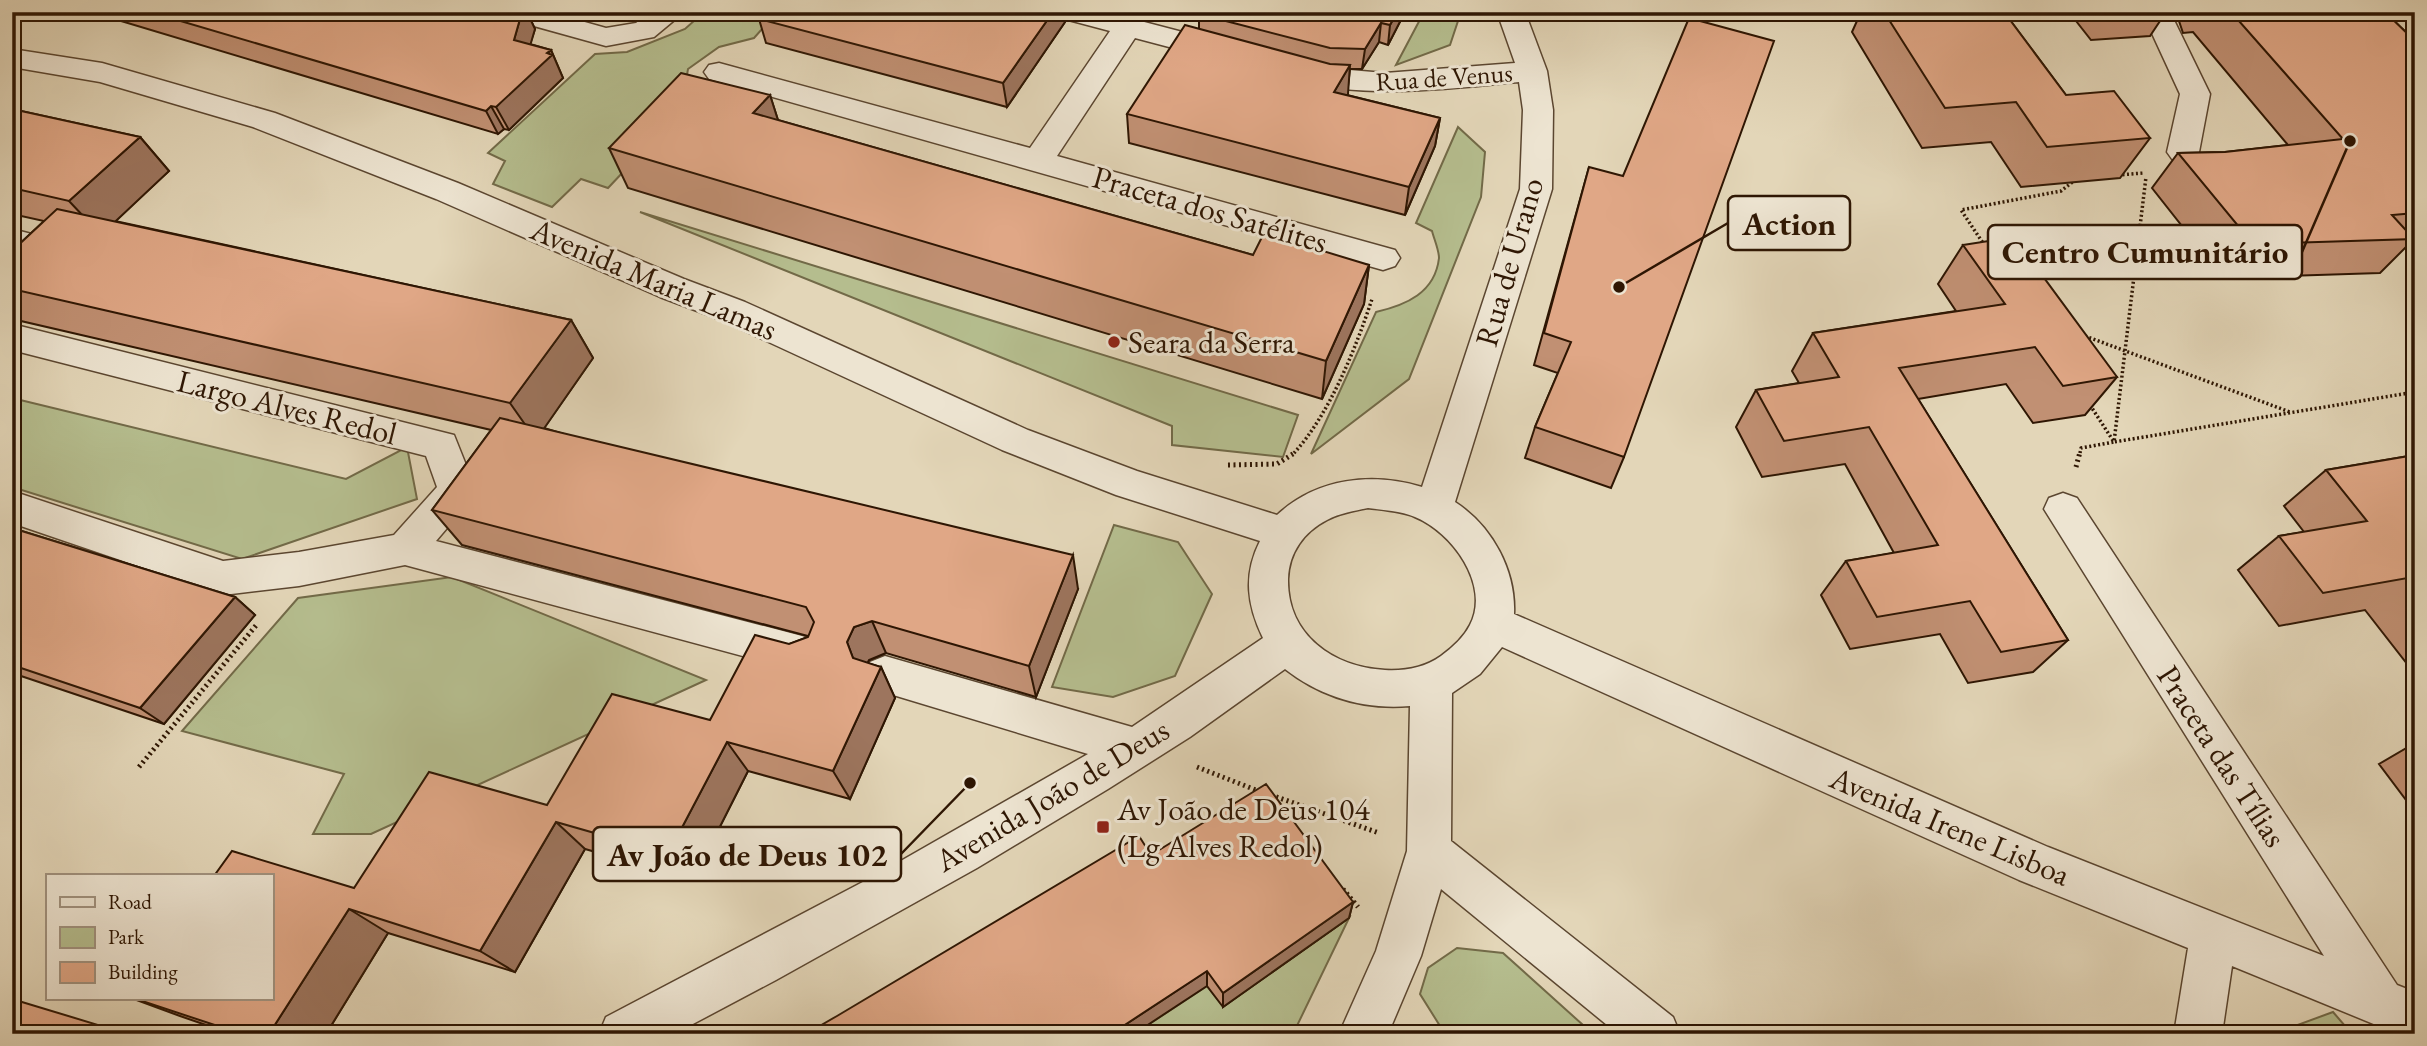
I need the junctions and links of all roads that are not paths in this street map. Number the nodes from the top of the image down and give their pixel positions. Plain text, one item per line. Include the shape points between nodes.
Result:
1 (515, 12) edge
2 (670, 12) edge
3 (1071, 12) edge
4 (1511, 12) edge
5 (2159, 12) edge
6 (1127, 28) junction
7 (12, 58) edge
8 (1532, 71) junction
9 (719, 72) dead end
10 (2183, 152) edge
11 (1038, 160) junction
12 (12, 241) edge
13 (1383, 258) road end
14 (12, 308) edge
15 (12, 337) edge
16 (12, 508) edge
17 (1434, 508) junction
18 (2063, 509) road end
19 (1284, 533) junction
20 (405, 549) junction
21 (1491, 623) junction
22 (1289, 644) junction
23 (807, 655) edge
24 (885, 675) edge
25 (1431, 682) junction
26 (1148, 740) junction
27 (1429, 851) junction
28 (2213, 935) junction
29 (2398, 1010) edge
30 (623, 1034) edge
31 (1363, 1034) edge
32 (1656, 1034) edge
33 (2198, 1034) edge

1 - 2 street via 606,37 644,31
3 - 6 street, Rua de Venus
4 - 8 street, Rua de Urano
5 - 10 street via 2195,94
6 - 8 street, Rua de Venus via 1328,80 1405,84
6 - 11 street
7 - 19 street, Avenida Maria Lamas via 102,74 264,120 733,311 1015,440 1129,484
8 - 17 street, Rua de Urano via 1538,110 1536,190
9 - 11 street, Praceta dos Satélites
11 - 13 street, Praceta dos Satélites
12 - 14 street via 51,250
15 - 20 street, Largo Alves Redol via 441,446 457,490
16 - 20 street via 223,578
17 - 19 street via 1402,497 1368,493 1336,499 1307,512
17 - 21 street via 1461,526 1485,558 1495,591
18 - 29 street, Praceta das Tílias
19 - 22 street via 1270,558 1266,587 1272,617
20 - 23 street
21 - 25 street via 1479,648 1458,668
21 - 28 street, Avenida Irene Lisboa via 2035,864
22 - 25 street via 1318,669 1354,685 1393,690
22 - 26 street, Avenida João de Deus
24 - 26 street
25 - 27 street
26 - 30 street, Avenida João de Deus via 763,962
27 - 31 street via 1398,956
27 - 32 street
28 - 29 street, Avenida Irene Lisboa
28 - 33 street

